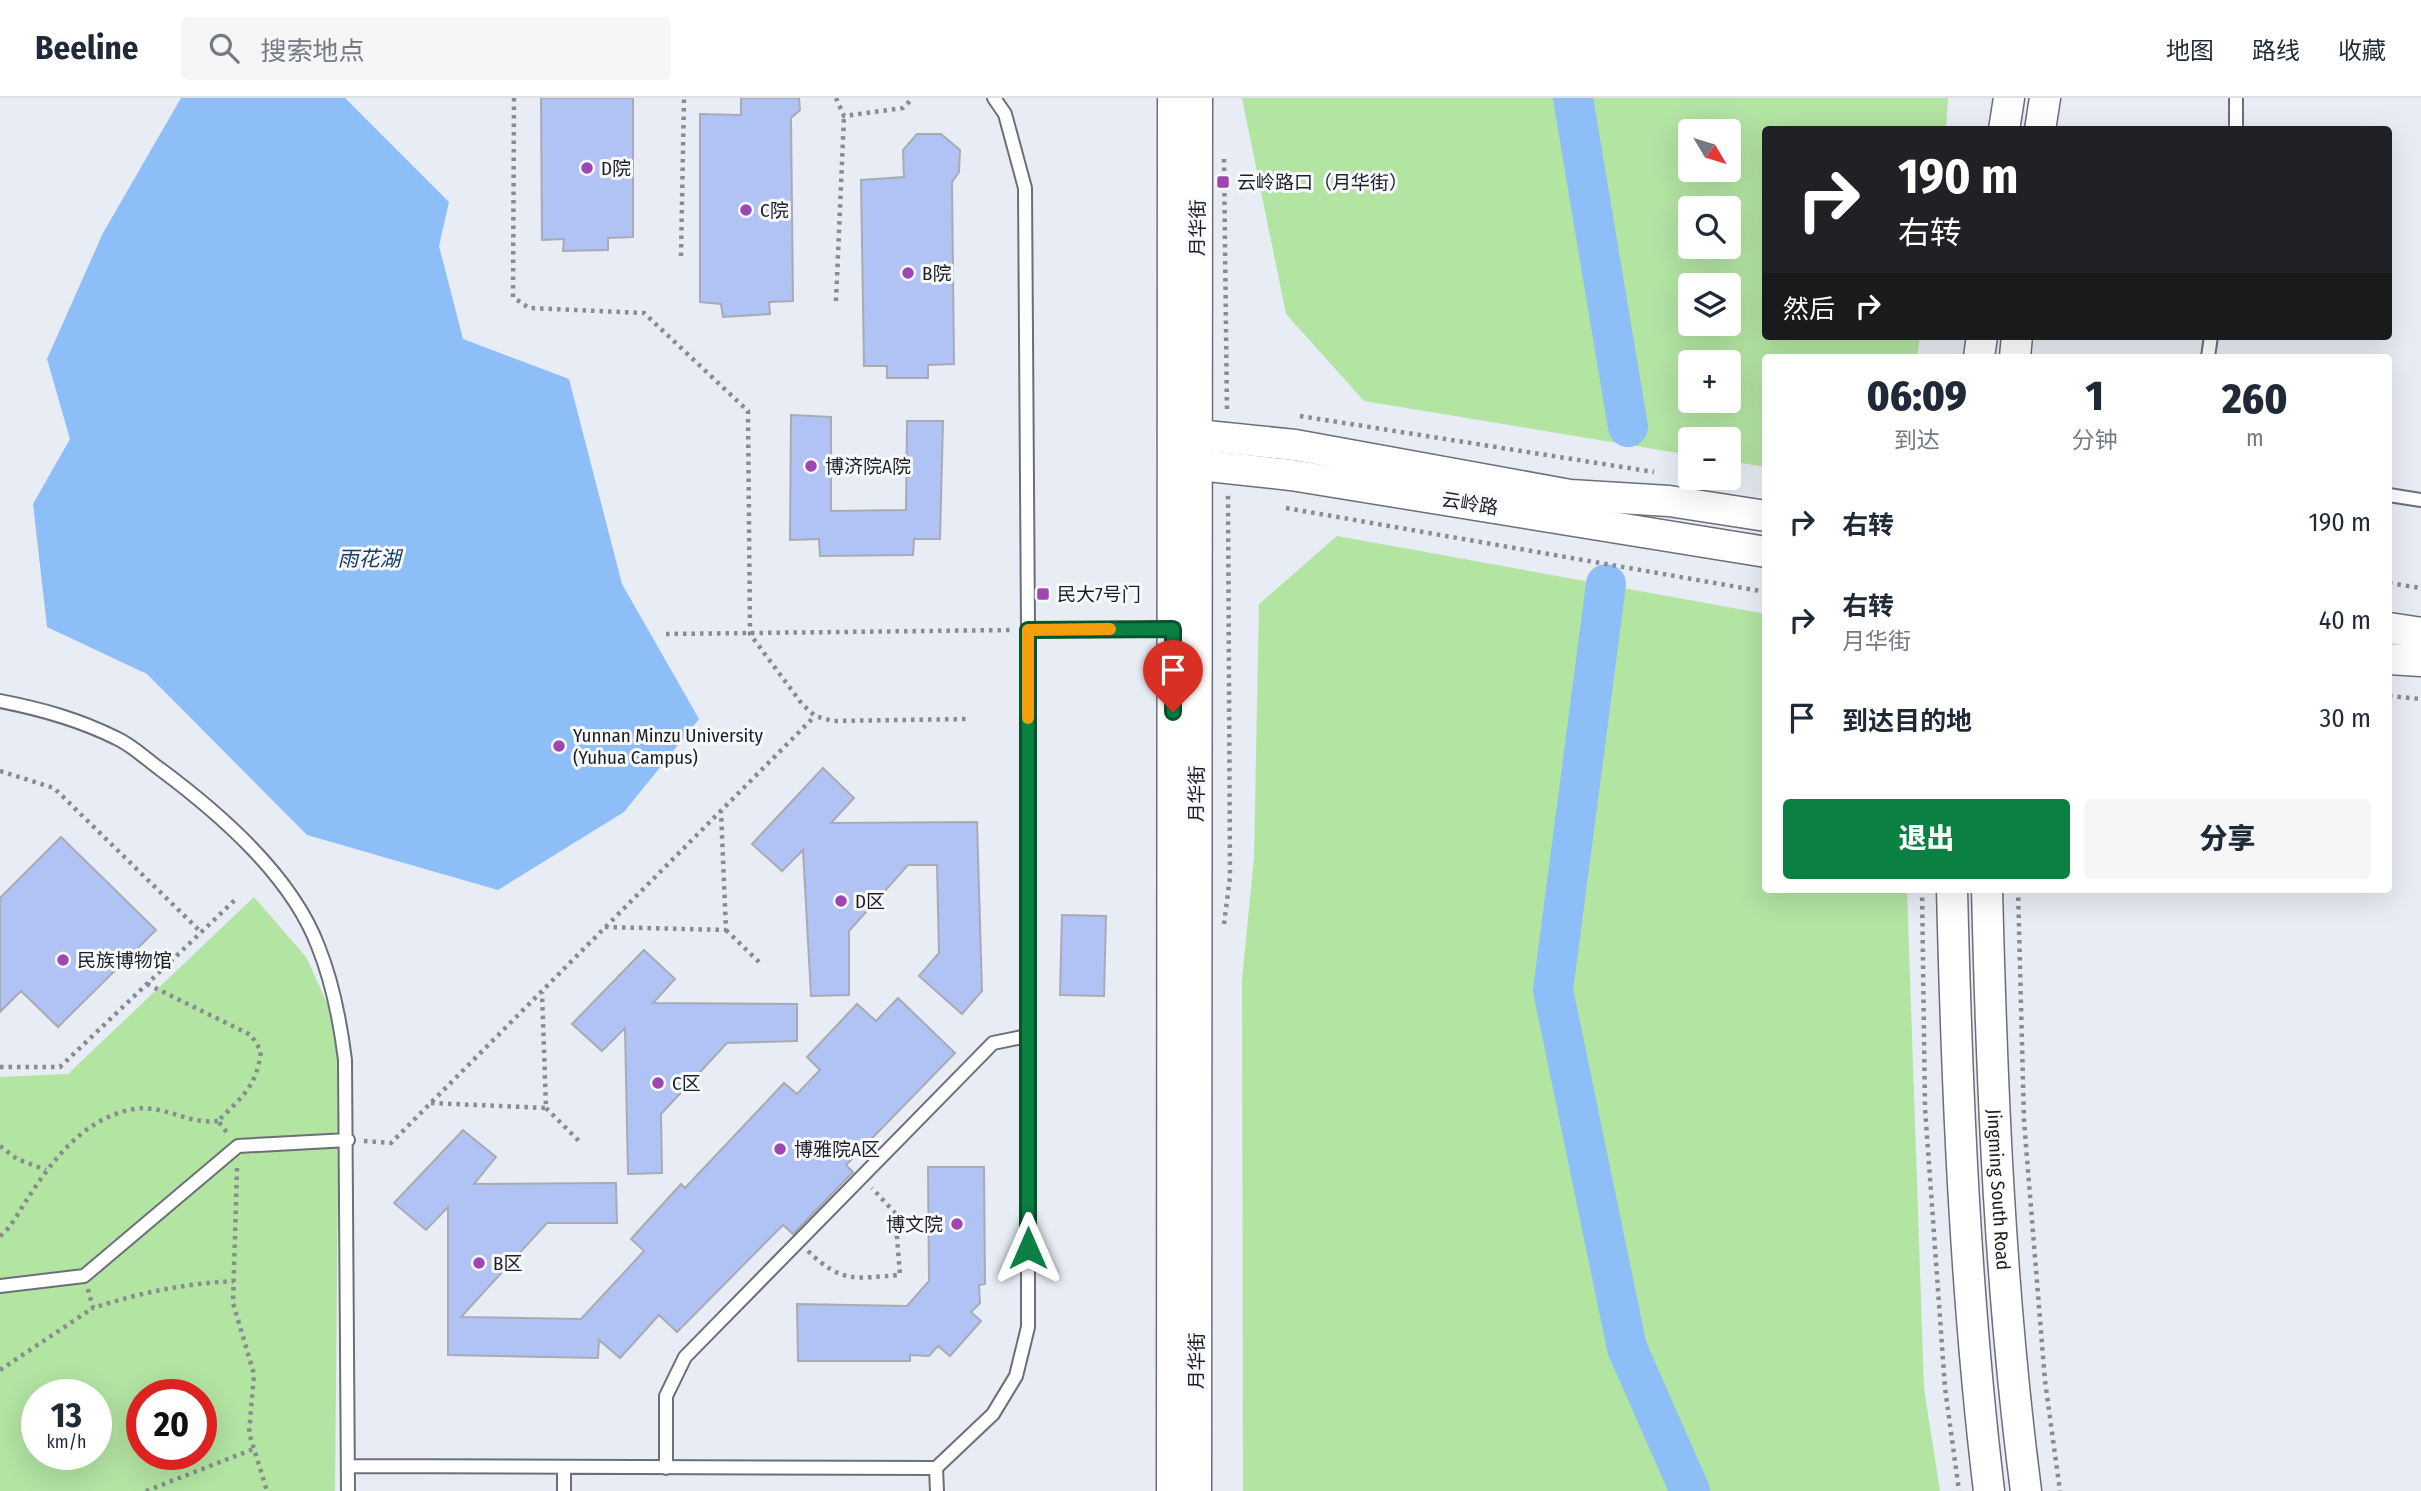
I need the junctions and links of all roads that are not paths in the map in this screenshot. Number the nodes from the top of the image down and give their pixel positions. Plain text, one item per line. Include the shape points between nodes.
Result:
1 (994, 98) edge
2 (1173, 98) edge
3 (1197, 98) edge
4 (2009, 98) edge
5 (2045, 98) edge
6 (2236, 98) edge
7 (2005, 126) edge
8 (2041, 126) edge
9 (2235, 126) edge
10 (1185, 433) junction
11 (1185, 463) junction
12 (2392, 495) edge
13 (2421, 500) edge
14 (1762, 515) edge
15 (1762, 551) edge
16 (2392, 628) edge
17 (1173, 629) junction
18 (1028, 630) junction
19 (2421, 633) edge
20 (2392, 659) edge
21 (2421, 661) edge
22 (0, 701) edge
23 (1952, 893) edge
24 (1987, 893) edge
25 (1027, 1036) junction
26 (348, 1140) junction
27 (0, 1286) edge
28 (349, 1466) junction
29 (564, 1467) junction
30 (666, 1468) junction
31 (936, 1468) junction
32 (348, 1491) edge
33 (564, 1491) edge
34 (937, 1491) edge
35 (1172, 1491) edge
36 (1196, 1491) edge
37 (1989, 1491) edge
38 (2026, 1491) edge

1 - 18 lane via 1005,114 1025,188
2 - 10 street, 月华街
3 - 10 street, 月华街
4 - 7 street
5 - 8 street
6 - 9 lane
10 - 11 street, 月华街
10 - 14 street, 云岭路 via 1295,445 1570,495 1669,501
11 - 15 street, 云岭路 via 1476,503
11 - 17 street, 月华街
11 - 36 street, 月华街
12 - 13 lane
16 - 19 street
17 - 18 lane
17 - 35 street, 月华街
18 - 25 lane
20 - 21 street
22 - 26 lane via 56,712 119,739 235,831 280,880 318,944 340,1014
23 - 37 street, Jingming South Road via 1958,1112 1976,1386
24 - 38 street, Jingming South Road via 1993,1117 2012,1383
25 - 30 lane via 993,1043 685,1357 666,1396
25 - 31 lane via 1028,1327 1016,1376 993,1414
26 - 27 lane via 237,1146 84,1276
26 - 28 lane
28 - 29 lane
28 - 32 lane
29 - 30 lane
29 - 33 lane
30 - 31 lane
31 - 34 lane

